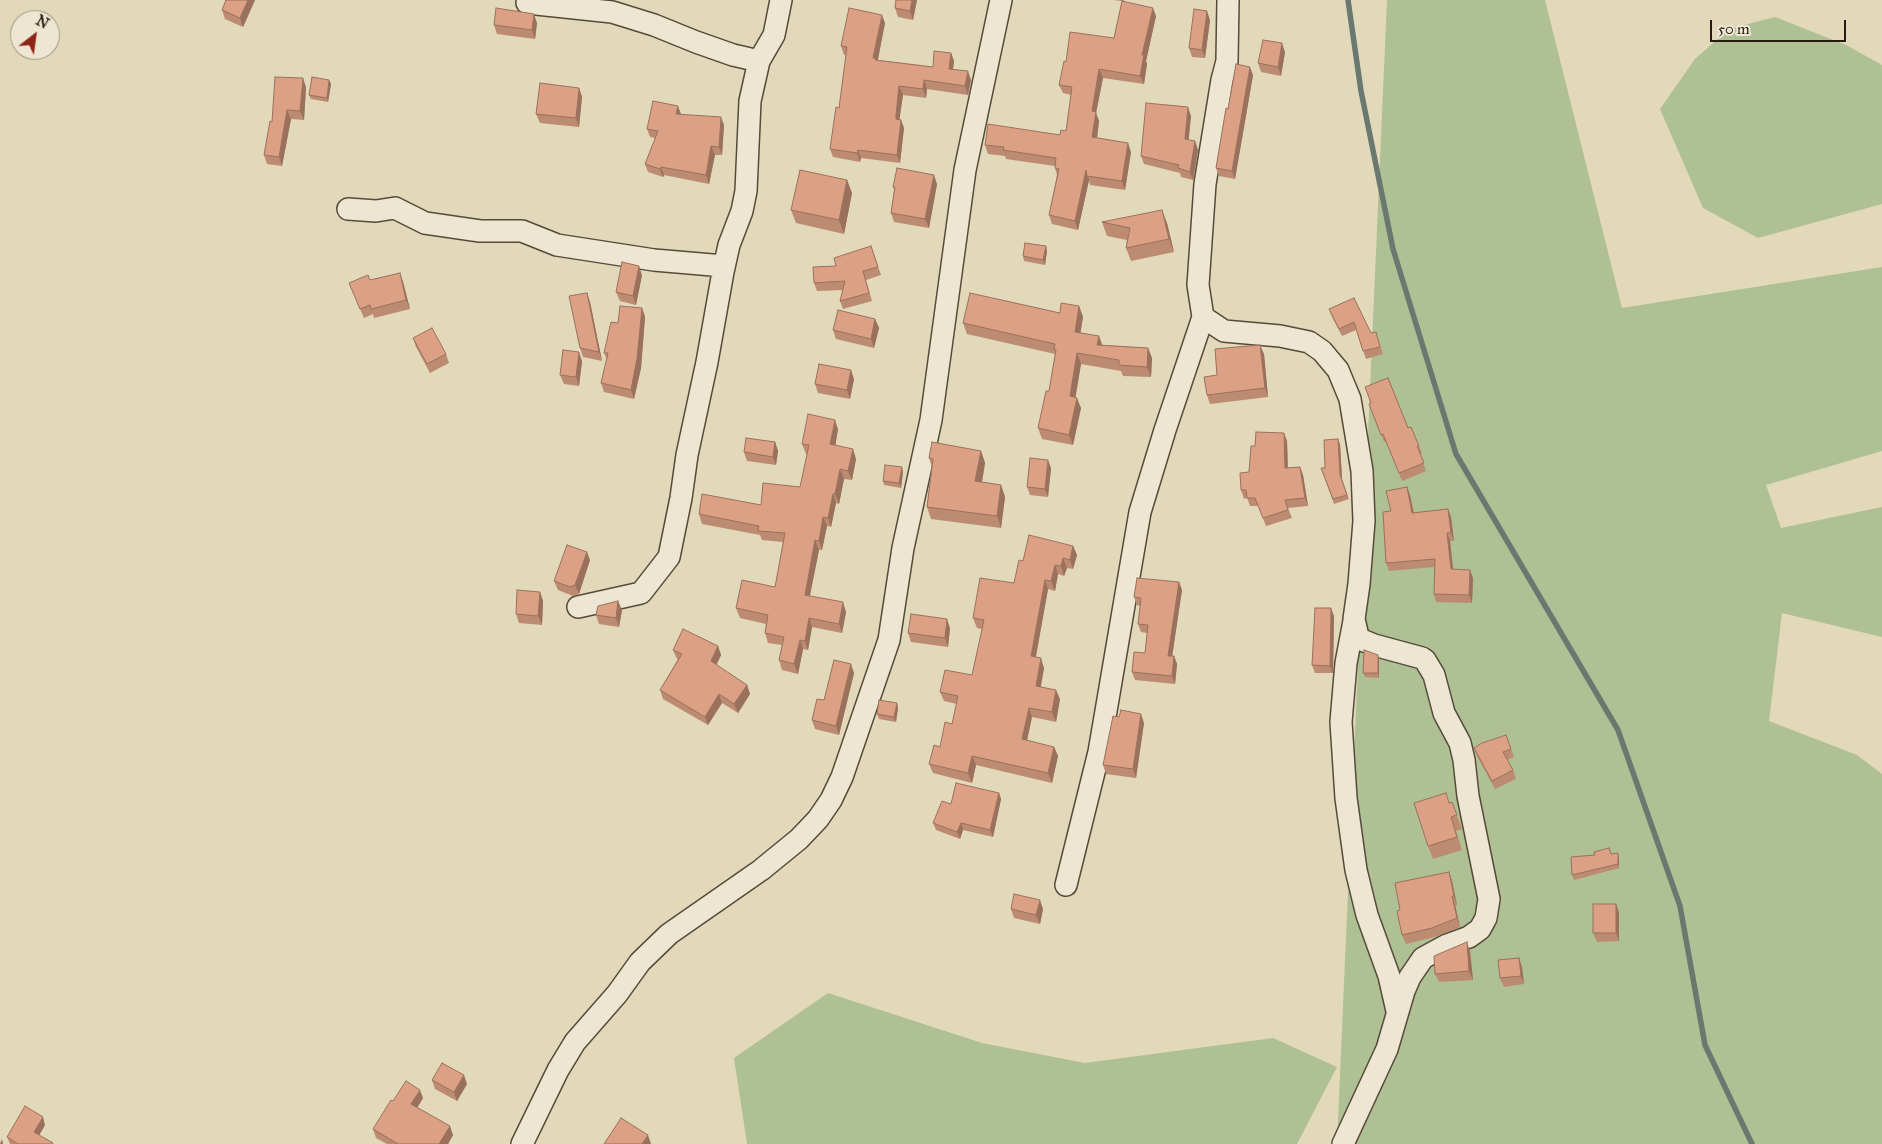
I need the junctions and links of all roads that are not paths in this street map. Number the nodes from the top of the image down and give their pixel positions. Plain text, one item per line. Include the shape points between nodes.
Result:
1 (781, 0) edge
2 (1001, 0) edge
3 (1228, 0) edge
4 (527, 3) dead end
5 (759, 61) junction
6 (348, 209) dead end
7 (724, 266) junction
8 (1203, 317) junction
9 (578, 607) dead end
10 (1354, 619) junction
11 (1066, 885) dead end
12 (1398, 1013) junction
13 (522, 1144) edge
14 (1343, 1144) edge

1 - 5 street via 774,35
2 - 13 street via 965,170 931,420 903,548 889,640 842,778 818,819 799,839 762,870 669,934 640,962 575,1042
3 - 8 street via 1227,61 1205,193 1198,285
4 - 5 street via 612,12 724,52
5 - 7 street via 750,101 746,191
6 - 7 street via 376,211 395,208 425,223 480,231 522,231 557,245 654,260
7 - 9 street via 669,557 640,593
8 - 10 street via 1224,331 1309,342 1322,351 1338,370 1350,399 1362,471 1364,521
8 - 11 street via 1140,512 1100,752
10 - 12 street via 1341,722 1346,798 1356,870
10 - 12 street via 1358,637 1362,640 1422,658 1434,676 1444,713 1460,743 1489,899 1486,918 1480,929 1423,958 1410,977
12 - 14 street via 1386,1049

